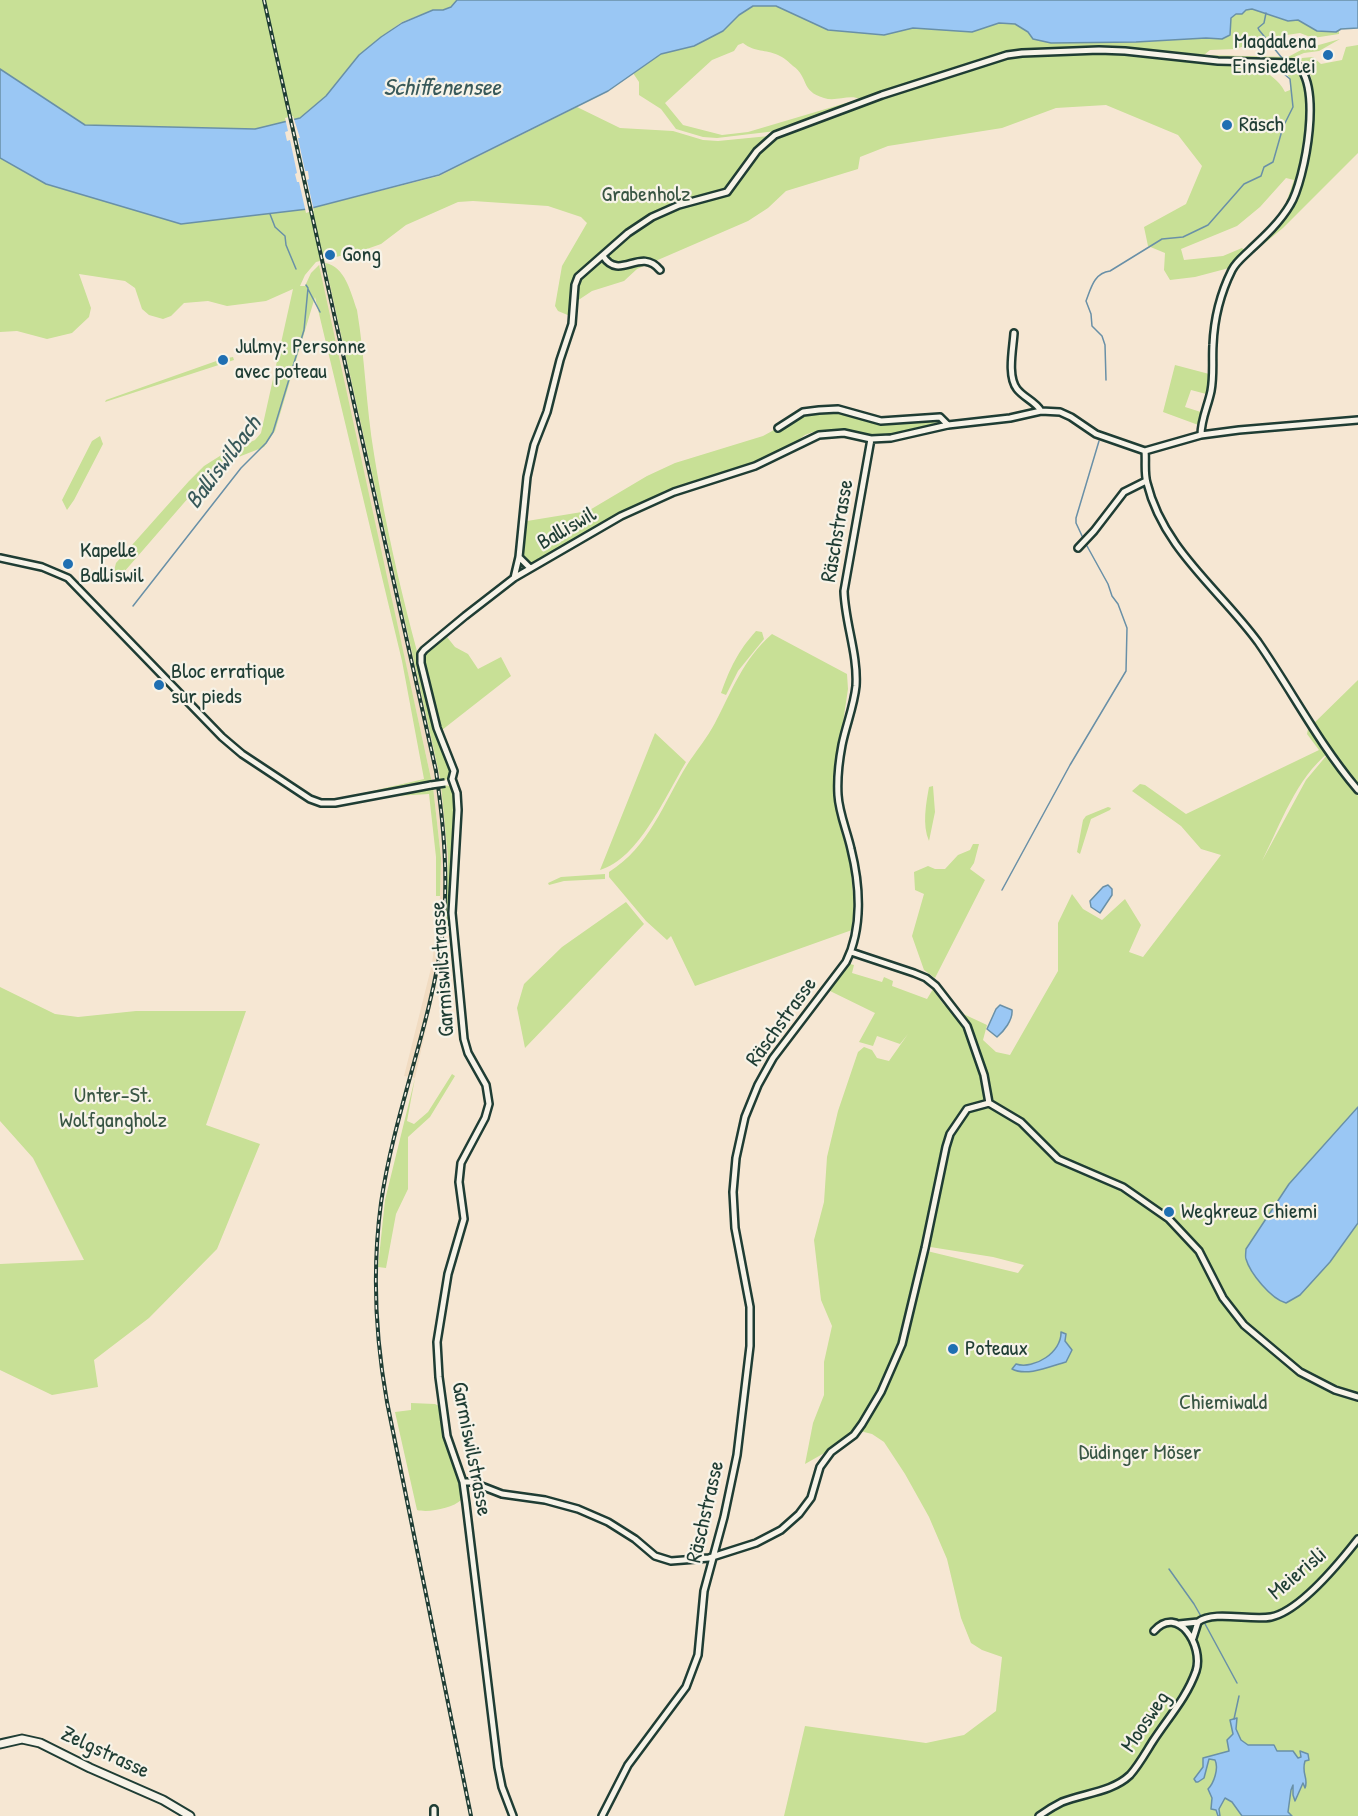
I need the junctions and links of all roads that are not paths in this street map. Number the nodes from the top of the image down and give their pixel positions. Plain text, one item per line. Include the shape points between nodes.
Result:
1 (603, 256) junction
2 (660, 270) dead end
3 (1014, 333) dead end
4 (1041, 411) junction
5 (1358, 420) edge
6 (948, 425) junction
7 (778, 428) dead end
8 (1201, 435) junction
9 (871, 439) junction
10 (1145, 451) junction
11 (1146, 482) junction
12 (1078, 548) dead end
13 (519, 557) junction
14 (0, 558) edge
15 (530, 568) junction
16 (514, 578) junction
17 (452, 780) junction
18 (1358, 789) edge
19 (851, 952) junction
20 (989, 1103) junction
21 (1358, 1397) edge
22 (463, 1482) junction
23 (1358, 1539) edge
24 (714, 1557) junction
25 (1198, 1622) junction
26 (1179, 1624) junction
27 (1154, 1631) dead end
28 (1193, 1638) junction
29 (0, 1744) edge
30 (434, 1809) dead end
31 (190, 1816) edge
32 (434, 1816) edge
33 (513, 1816) edge
34 (602, 1816) edge
35 (1039, 1816) edge

1 - 2 street via 612,265 646,260
1 - 8 street via 639,224 665,210 727,192 757,151 783,131 1007,56 1125,51 1218,61 1293,63 1305,74 1309,91 1308,141 1293,200 1272,229 1237,262 1225,290 1215,326 1211,390
1 - 13 street via 578,277 575,285 573,320 527,477
3 - 4 street via 1011,370 1015,387
4 - 6 street
4 - 10 street via 1060,412 1096,434
5 - 8 street
6 - 7 street via 940,417 881,420 829,409 806,411
6 - 9 street, Balliswil
8 - 10 street
9 - 15 street, Balliswil via 844,432 819,435 755,466 657,498
9 - 19 street, Räschstrasse via 844,591 856,675 838,776 838,798 856,881 857,927
10 - 11 street
11 - 12 street via 1124,492
11 - 18 street via 1169,535 1259,644 1326,750
13 - 15 street
13 - 16 street
14 - 17 street, bridge via 42,567 68,578 222,737 310,799 335,803
15 - 16 street, Balliswil
16 - 17 street, Balliswil via 421,654 437,728 454,771
17 - 22 street, Garmiswilstrasse via 458,810 453,923 464,1039 489,1100 485,1118 461,1163 459,1182 464,1219 448,1274 437,1336 447,1436
19 - 20 street via 914,973 936,986 967,1026
19 - 24 street, Räschstrasse via 769,1065 751,1100 740,1139 734,1211 750,1307 750,1346 737,1455
20 - 21 street via 1021,1122 1058,1159 1123,1187 1169,1219 1202,1256 1223,1298 1244,1324 1299,1371
20 - 24 street via 967,1109 950,1134 906,1330 871,1410 854,1435 831,1452 820,1467 811,1498 799,1514 781,1530
22 - 24 street via 578,1509 622,1530 662,1559
22 - 33 street, Garmiswilstrasse via 498,1767
23 - 25 street, Meierisli via 1313,1589 1281,1613 1257,1618 1206,1617
24 - 34 street, Räschstrasse via 704,1591 700,1647 691,1676 628,1765
25 - 26 street
25 - 28 street
26 - 27 street via 1167,1622
26 - 28 street
28 - 35 street, Moosweg via 1198,1664 1191,1681 1130,1774 1108,1788 1062,1802
29 - 31 street, Zelgstrasse via 22,1739 40,1743
30 - 32 street

